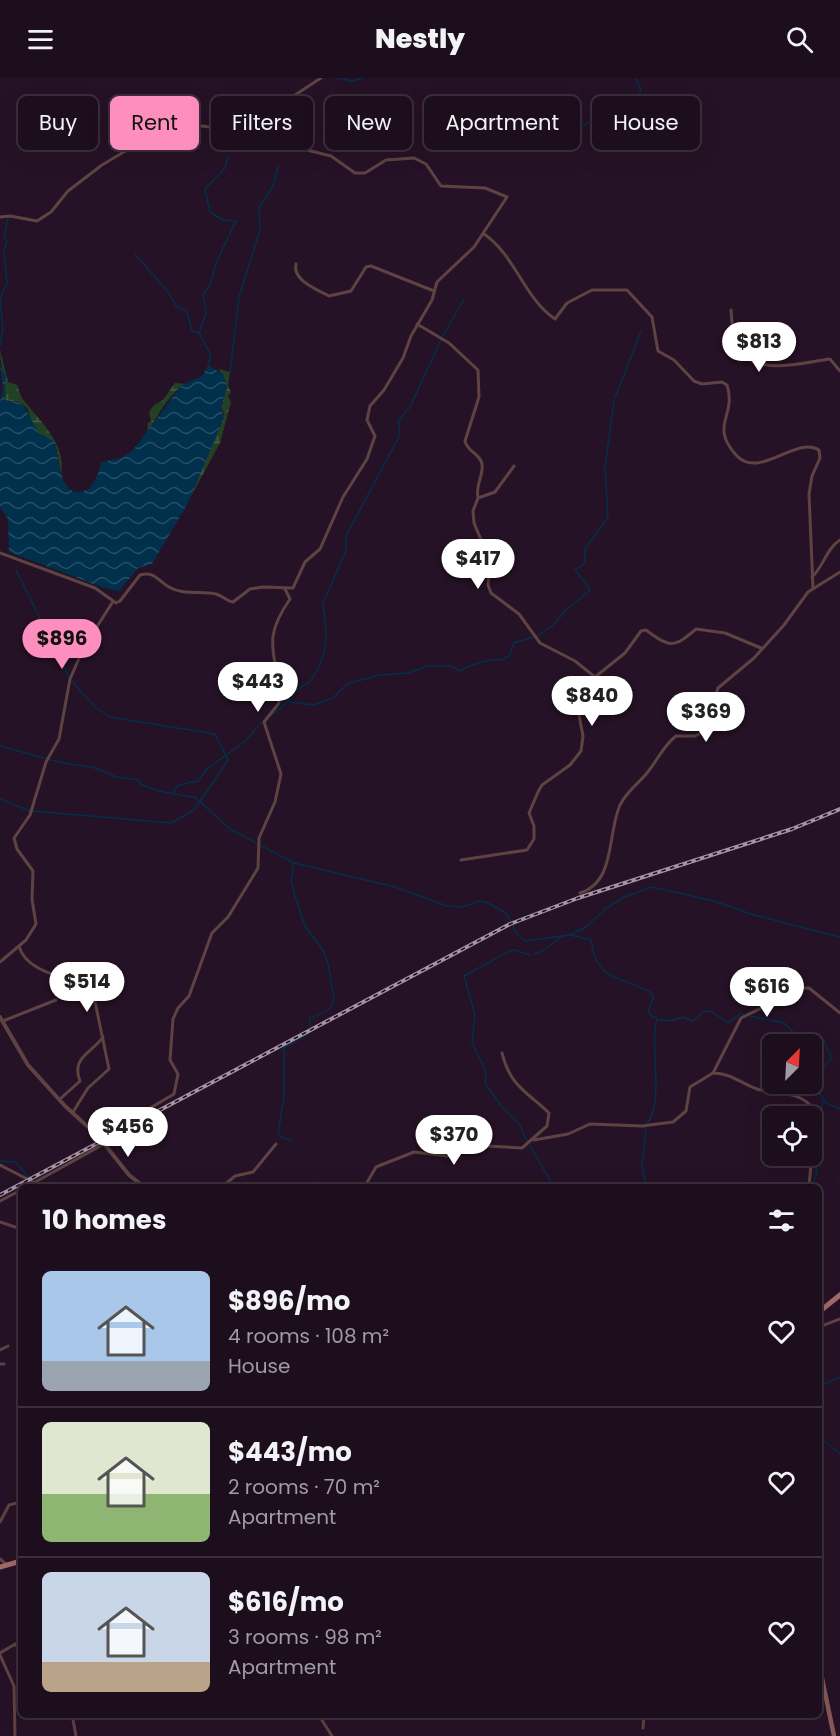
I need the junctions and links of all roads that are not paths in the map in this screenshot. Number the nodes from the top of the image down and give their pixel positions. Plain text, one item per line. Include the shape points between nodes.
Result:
1 (321, 78) edge
2 (293, 96) edge
3 (211, 127) edge
4 (307, 150) edge
5 (0, 217) edge
6 (484, 234) junction
7 (296, 264) dead end
8 (435, 291) junction
9 (731, 310) dead end
10 (417, 324) junction
11 (840, 371) edge
12 (514, 466) dead end
13 (478, 498) junction
14 (840, 540) edge
15 (0, 553) edge
16 (840, 572) edge
17 (812, 578) junction
18 (813, 588) junction
19 (285, 589) junction
20 (113, 602) junction
21 (761, 648) junction
22 (595, 677) junction
23 (461, 860) dead end
24 (580, 893) dead end
25 (19, 946) junction
26 (0, 963) edge
27 (56, 1000) dead end
28 (840, 1012) edge
29 (1, 1019) edge
30 (103, 1037) junction
31 (502, 1053) dead end
32 (714, 1073) junction
33 (59, 1100) junction
34 (72, 1113) junction
35 (98, 1136) junction
36 (534, 1140) junction
37 (104, 1144) junction
38 (276, 1144) dead end
39 (0, 1165) edge
40 (35, 1183) joint
41 (141, 1184) edge
42 (228, 1184) edge
43 (366, 1184) edge
44 (809, 1184) edge
45 (18, 1192) edge
46 (0, 1201) edge
47 (0, 1222) edge
48 (18, 1228) edge
49 (840, 1295) edge
50 (822, 1310) edge
51 (840, 1319) edge
52 (822, 1326) edge
53 (8, 1346) dead end
54 (0, 1350) edge
55 (18, 1503) edge
56 (0, 1522) edge
57 (0, 1559) edge
58 (18, 1562) edge
59 (3, 1565) edge
60 (17, 1643) joint
61 (18, 1651) edge
62 (0, 1654) edge
63 (822, 1678) edge
64 (73, 1718) edge
65 (321, 1718) edge
66 (644, 1718) edge
67 (643, 1728) dead end
68 (15, 1736) edge
69 (76, 1736) edge
70 (332, 1736) edge
71 (834, 1736) edge

1 - 2 street
3 - 5 street via 191,127 165,143 148,142 106,162 37,221
4 - 6 street via 331,156 355,173 365,173 386,160 410,156 426,164 441,186 485,188 503,194 507,197
6 - 8 street via 439,279
6 - 17 street via 555,319 567,303 592,290 627,290 652,317 658,351 674,360 694,381 727,385 729,404 723,435 742,461 753,464 806,447 819,450 809,494
7 - 8 street via 298,278 329,296 351,291 366,267 371,266
8 - 10 street
9 - 11 street via 737,346 754,361 778,366 830,359
10 - 13 street via 449,343 478,370 479,397 465,441 481,461
10 - 19 street via 399,365 369,410 367,420 375,438 367,459 345,493 320,549 305,562 295,586
12 - 13 street via 495,492
13 - 22 street via 474,522 490,561 491,593 519,614 540,643 575,661
14 - 17 street via 833,544
15 - 20 street via 95,588
16 - 18 street
17 - 18 street
18 - 21 street
19 - 20 street via 250,589 230,602 216,594 169,587 159,578 144,574 133,581 120,602
19 - 35 street via 290,599 277,617 271,641 279,703 264,722 281,774 275,802 259,838 259,866 225,922 212,933 189,996 173,1019 170,1060 178,1074 174,1094
20 - 25 street via 84,647 68,682 59,739 46,762 30,816 14,838 34,876 36,924
21 - 22 street via 713,630 696,629 684,640 670,644 644,630 625,653
21 - 24 street via 718,688 703,732 676,736 630,789 616,815 608,861 597,885
22 - 23 street via 579,715 583,736 580,751 570,765 538,792 529,813 534,830 530,847
25 - 26 street
25 - 30 street via 23,955 47,973 90,986
27 - 29 street
28 - 32 street via 806,987 743,1016
29 - 33 street via 28,1065
30 - 33 street via 78,1062 80,1081
30 - 34 street via 109,1071 88,1088
31 - 36 street via 508,1072 550,1116 547,1126
32 - 36 street via 690,1087 686,1111 674,1122 642,1126 590,1124 568,1134
32 - 44 street via 758,1090 795,1095 810,1105 815,1122
33 - 34 street
34 - 35 street
35 - 37 street
36 - 43 street via 515,1150 487,1146 447,1156 411,1152 376,1167
37 - 40 street
37 - 41 street
38 - 42 street via 253,1172 235,1176
39 - 40 street
45 - 46 street
47 - 48 street
49 - 50 main road
51 - 52 street
53 - 54 street
55 - 56 street via 9,1505
57 - 59 street
58 - 59 main road
60 - 61 street
60 - 62 street
62 - 68 street via 14,1686
63 - 71 main road
64 - 69 street
65 - 70 street
66 - 67 street

